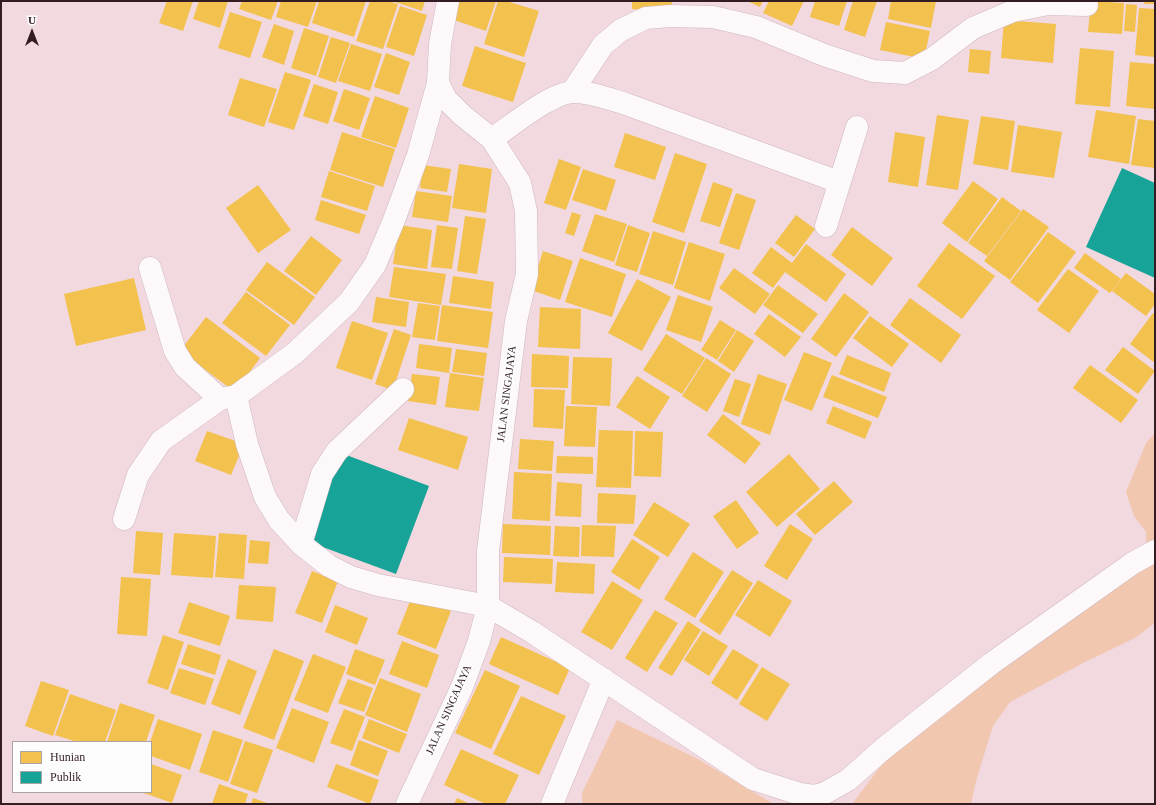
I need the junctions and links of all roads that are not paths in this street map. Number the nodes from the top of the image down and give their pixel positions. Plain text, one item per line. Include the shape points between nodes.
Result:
1 (448, 1) edge
2 (1087, 5) dead end
3 (438, 83) junction
4 (572, 92) junction
5 (857, 127) dead end
6 (492, 139) junction
7 (839, 182) junction
8 (826, 226) dead end
9 (150, 268) dead end
10 (403, 389) dead end
11 (228, 398) junction
12 (124, 519) dead end
13 (301, 544) junction
14 (1155, 551) edge
15 (488, 606) junction
16 (604, 679) junction
17 (407, 804) edge
18 (552, 804) edge

1 - 3 street via 440,44
2 - 4 street via 1048,4 1013,11 974,28 932,59 904,73 873,71 824,55 756,27 713,17 646,18 622,30 603,45
3 - 6 street, JALAN SINGAJAYA via 446,99
3 - 11 street via 418,155 376,265 349,302 295,353
4 - 6 street via 552,98
4 - 7 street via 592,94 626,104
5 - 7 street
6 - 15 street, JALAN SINGAJAYA via 520,183 526,211 527,274 516,321 488,543
7 - 8 street
9 - 11 street via 175,351 185,367
10 - 13 street via 337,451 322,474
11 - 12 street via 161,441 138,475
11 - 13 street via 265,497 279,520
13 - 15 street via 329,566 351,577 378,585
14 - 16 street via 1133,562 992,663 848,780 825,794 800,794 753,779
15 - 16 street
15 - 17 street, JALAN SINGAJAYA via 479,641 462,687
16 - 18 street

